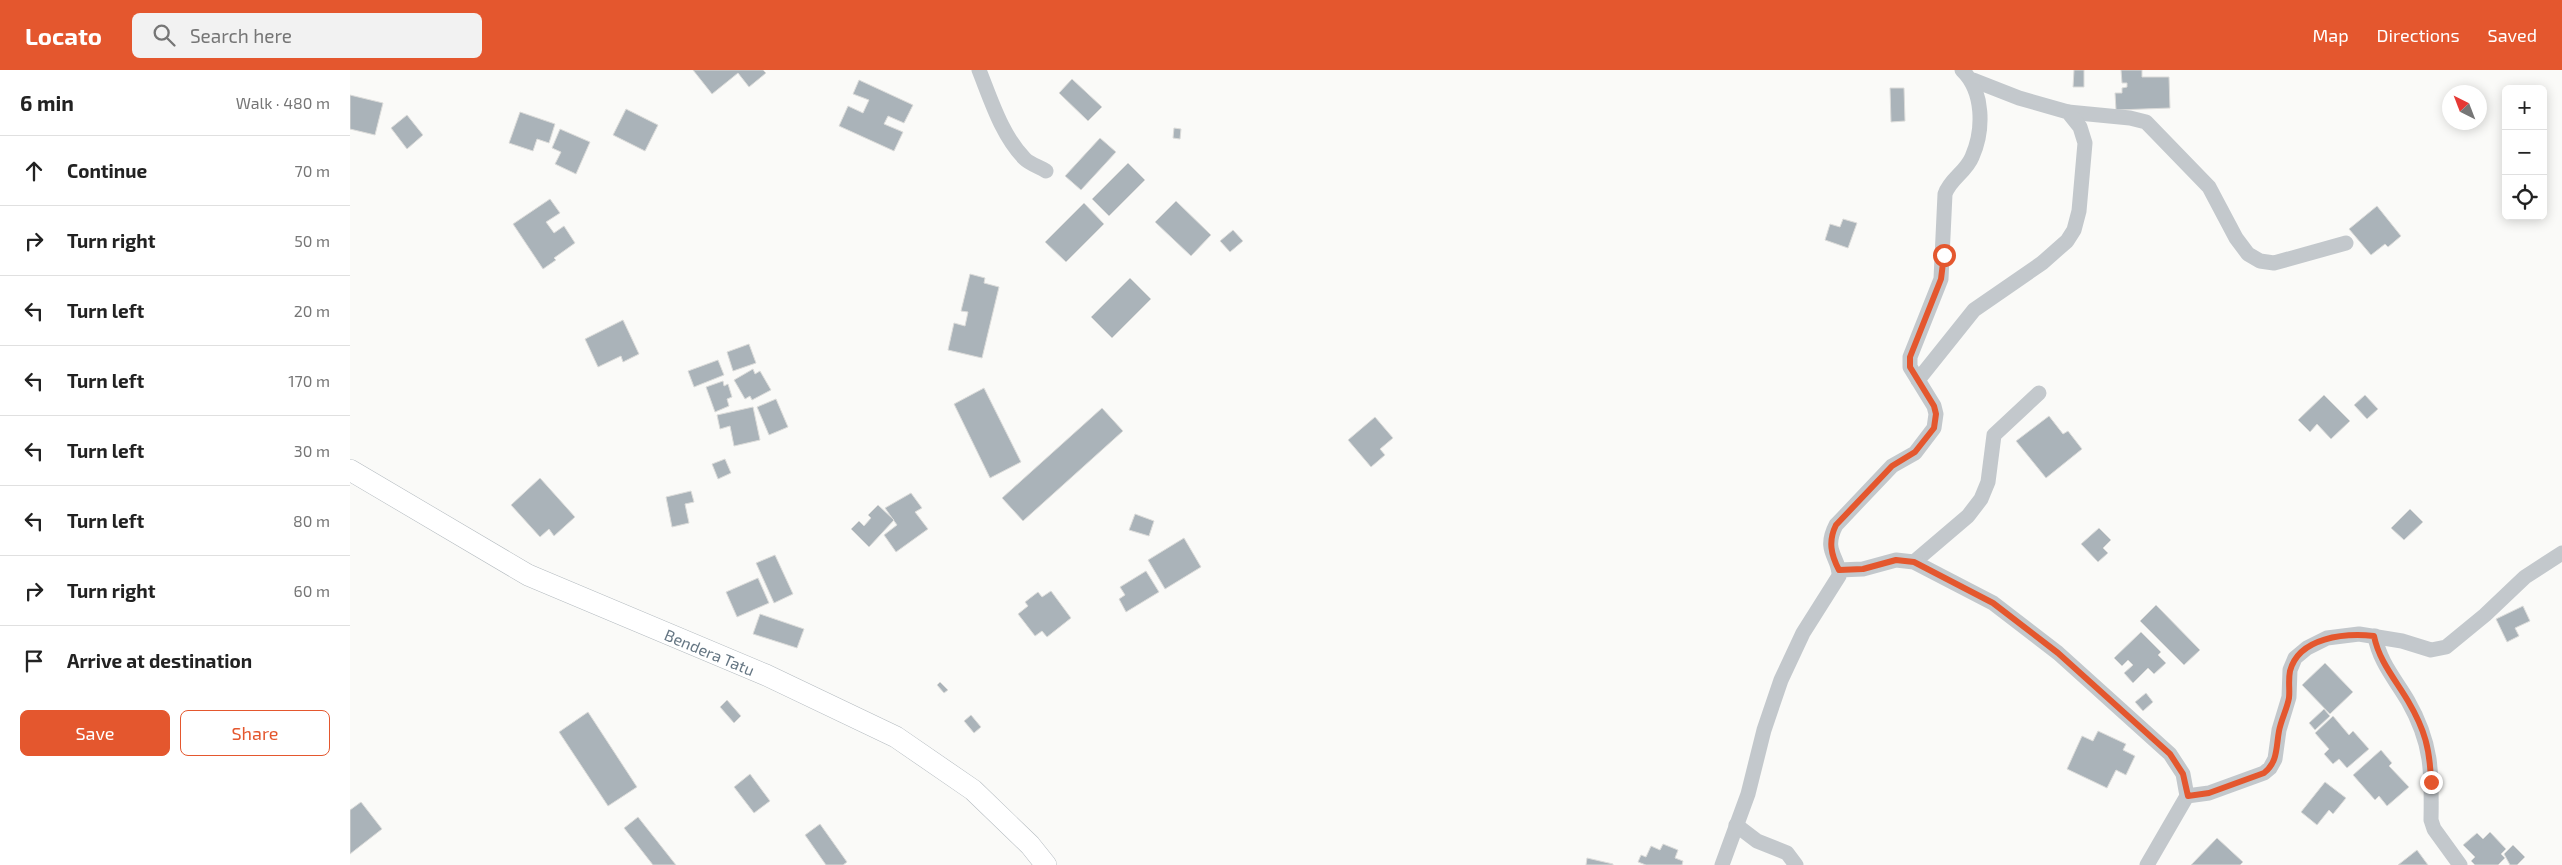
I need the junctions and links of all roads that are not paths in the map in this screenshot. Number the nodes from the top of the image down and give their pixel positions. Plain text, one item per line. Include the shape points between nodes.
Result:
1 (979, 70) edge
2 (1967, 75) edge
3 (2068, 112) junction
4 (1046, 170) dead end
5 (2346, 243) dead end
6 (1918, 380) junction
7 (2039, 393) dead end
8 (350, 470) edge
9 (2562, 553) edge
10 (1914, 562) junction
11 (1839, 570) junction
12 (2374, 636) junction
13 (2188, 796) junction
14 (1736, 825) junction
15 (1046, 865) edge
16 (1722, 865) edge
17 (1796, 865) edge
18 (2147, 865) edge
19 (2460, 865) edge

1 - 4 street via 1007,134 1026,160
2 - 3 street via 2019,98
2 - 6 street via 1981,117 1972,158 1948,185 1945,194 1941,279 1910,357 1910,367
3 - 5 street via 2146,122 2209,187 2236,238 2248,254 2260,261 2274,263
3 - 6 street via 2080,127 2085,143 2079,211 2074,230 2067,241 2042,263 1974,310
6 - 11 street via 1934,406 1934,428 1915,452 1892,466 1836,525 1830,542
7 - 10 street via 1994,435 1988,482 1968,516
8 - 15 main road, Bendera Tatu via 528,575 749,667 896,737 972,790 1030,845
9 - 12 street via 2525,577 2446,647 2431,650
10 - 11 street via 1896,560 1863,569
10 - 13 street via 1993,603 2058,653 2170,754 2183,774
11 - 14 street via 1835,584 1803,633 1781,680
12 - 13 street via 2359,634 2327,638 2307,648 2296,658 2288,682 2289,697 2275,759 2270,768 2209,793
12 - 19 street via 2377,651 2408,701 2430,752 2431,820 2434,829
13 - 18 street
14 - 16 street
14 - 17 street via 1757,841 1787,853

